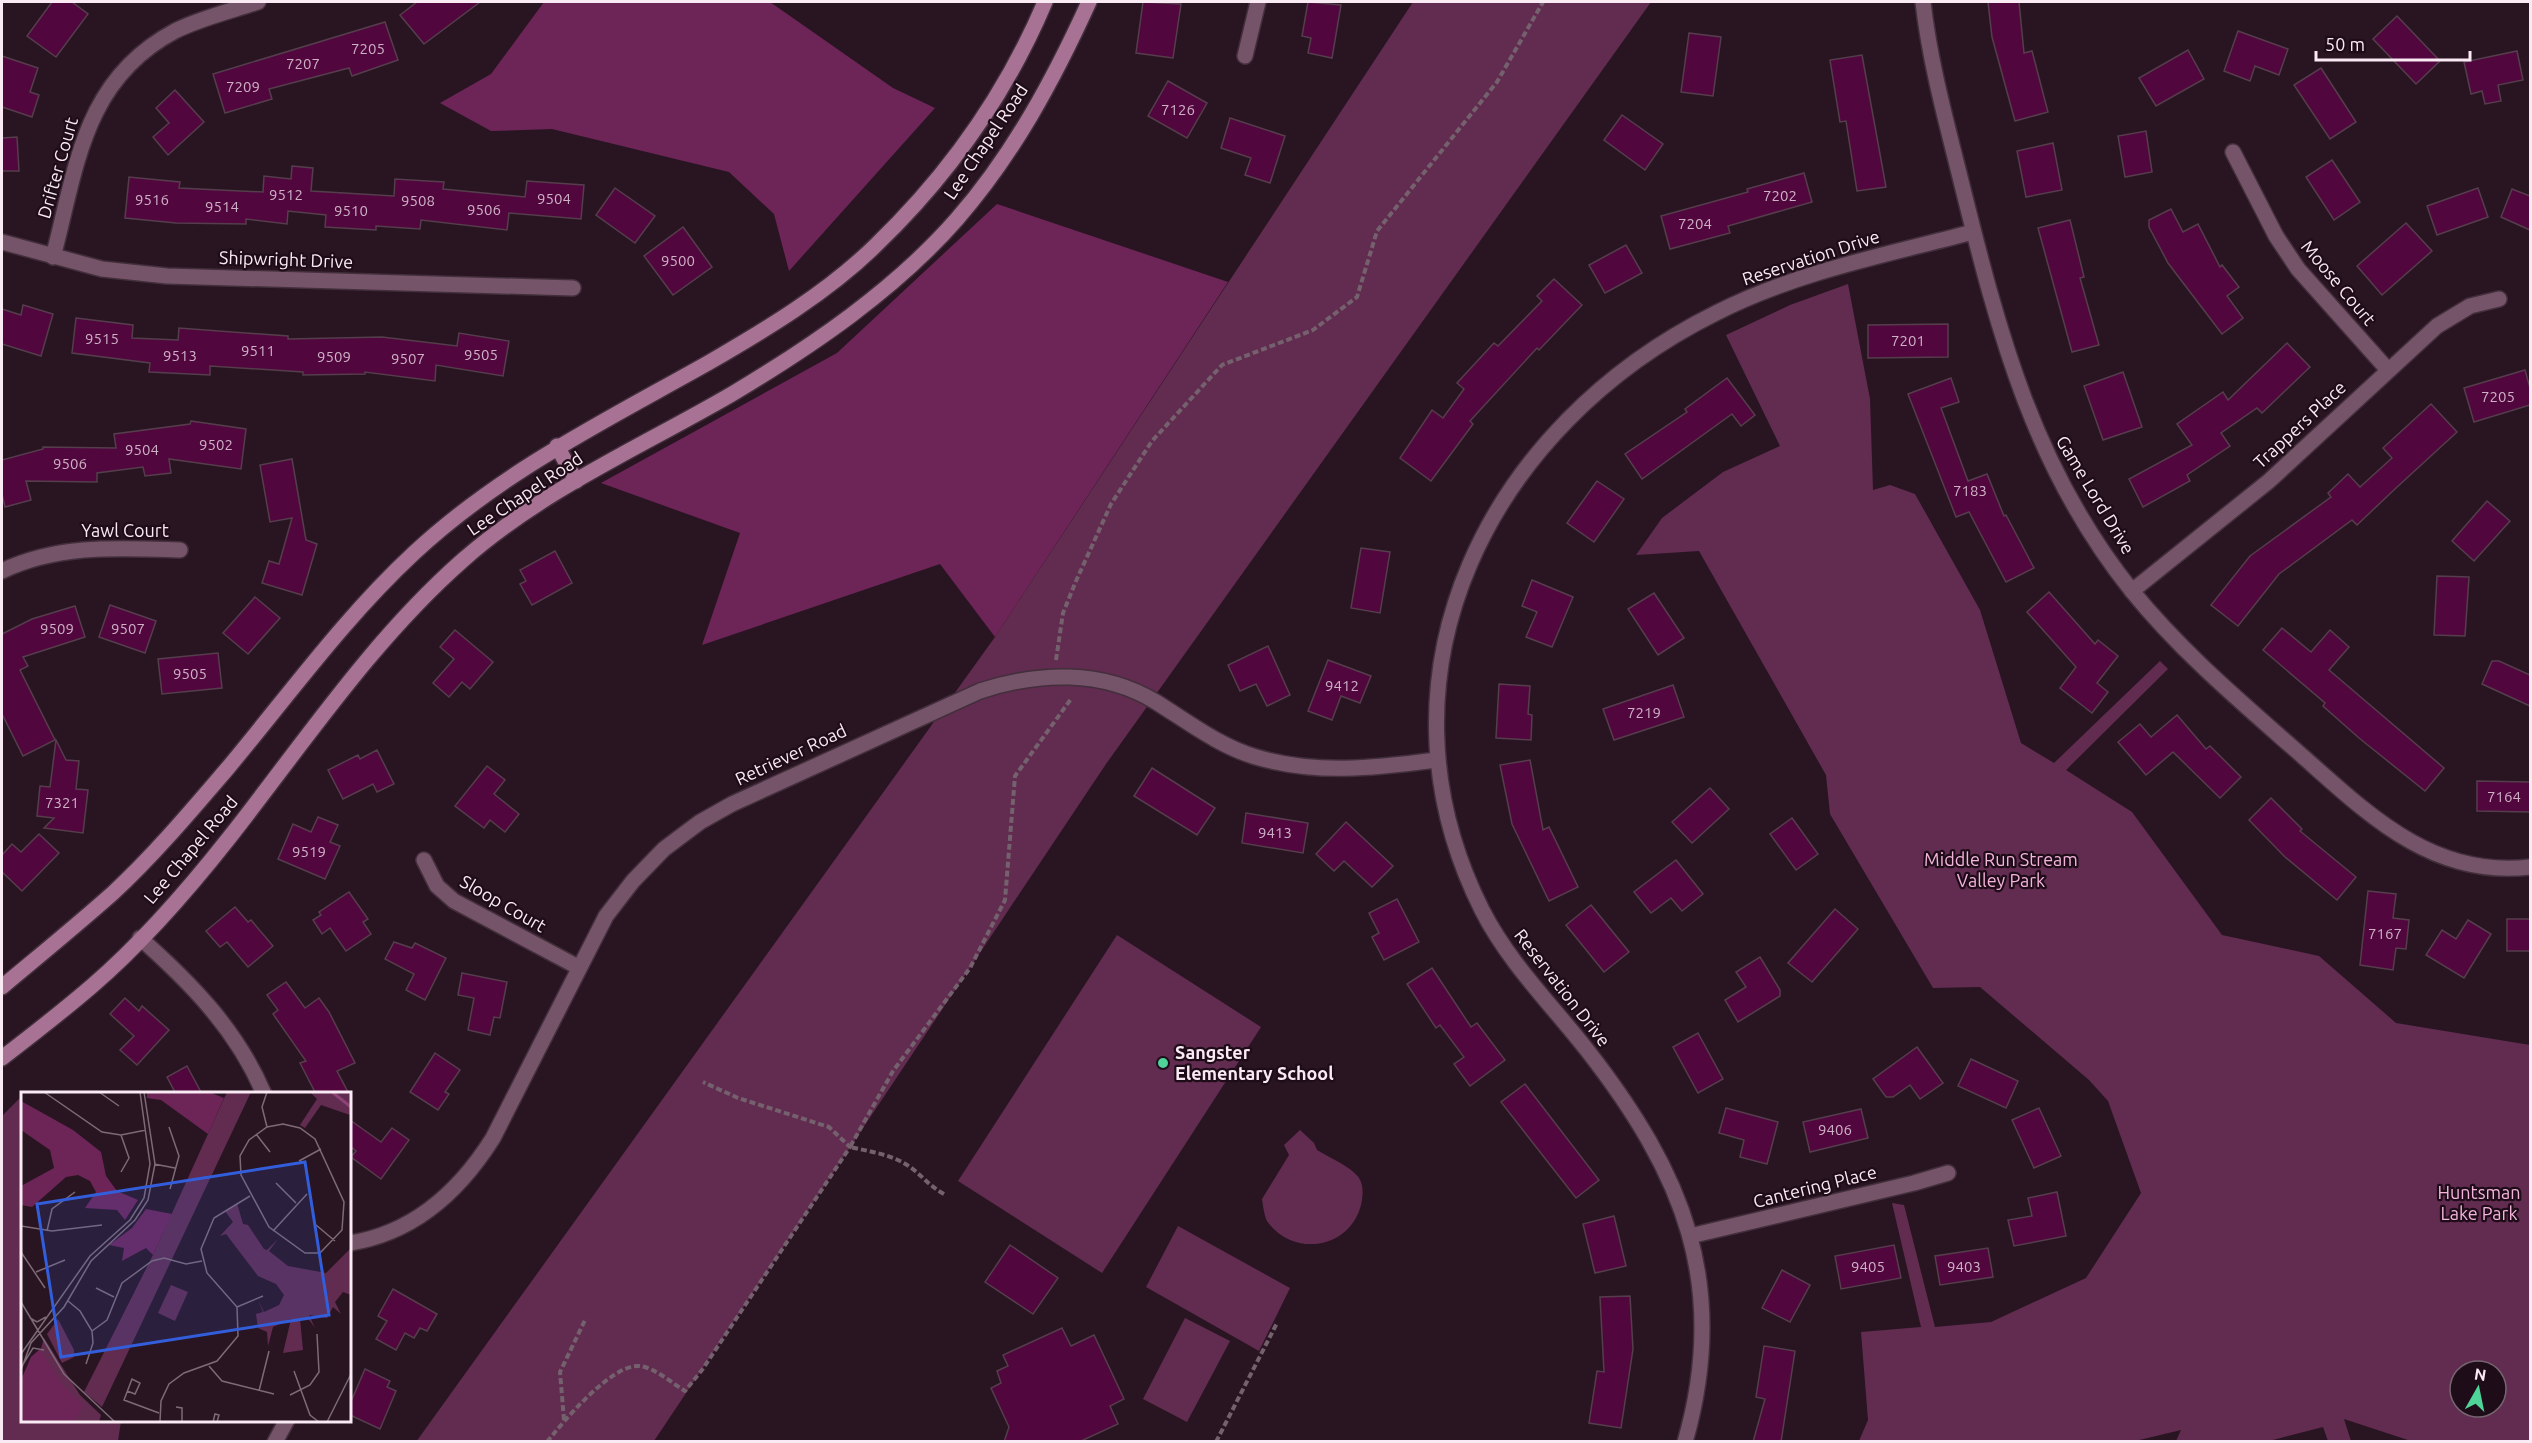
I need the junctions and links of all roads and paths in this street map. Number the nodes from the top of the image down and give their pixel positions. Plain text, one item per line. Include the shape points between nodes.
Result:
1 (258, 2) edge
2 (1045, 2) edge
3 (1089, 2) edge
4 (1258, 2) edge
5 (1543, 2) edge
6 (1923, 2) edge
7 (1245, 56) dead end
8 (2234, 152) dead end
9 (1973, 232) junction
10 (2, 242) edge
11 (53, 257) junction
12 (573, 288) dead end
13 (2499, 299) dead end
14 (2388, 370) junction
15 (557, 446) junction
16 (576, 481) junction
17 (180, 550) dead end
18 (2, 571) edge
19 (2132, 591) junction
20 (1053, 676) junction
21 (1071, 699) dead end
22 (1437, 760) junction
23 (424, 860) dead end
24 (2530, 867) edge
25 (140, 938) junction
26 (578, 967) junction
27 (2, 987) edge
28 (2, 1058) edge
29 (703, 1082) dead end
30 (263, 1092) edge
31 (850, 1147) junction
32 (1948, 1173) dead end
33 (944, 1194) dead end
34 (1690, 1236) junction
35 (351, 1243) edge
36 (586, 1318) dead end
37 (1277, 1323) dead end
38 (564, 1420) junction
39 (286, 1422) edge
40 (275, 1442) edge
41 (547, 1442) edge
42 (1216, 1442) edge
43 (1685, 1442) edge

1 - 11 street, Drifter Court via 175,32 150,47 114,79 89,124
2 - 15 main road, Lee Chapel Road via 996,98 970,136 874,248 782,317
3 - 16 main road, Lee Chapel Road via 1026,123 957,219 922,255 802,350
4 - 7 street
5 - 20 path via 1497,82 1377,231 1357,297 1313,330 1222,365 1152,441 1111,504 1076,581 1063,613
6 - 9 street, Game Lord Drive via 1933,69
8 - 14 street, Moose Court via 2276,236 2298,269
9 - 19 street, Game Lord Drive via 2006,349 2037,433 2089,530
9 - 22 street, Reservation Drive via 1822,271 1751,296 1647,353 1579,409 1524,471 1489,524 1467,570 1439,674
10 - 11 street, Shipwright Drive
11 - 12 street, Shipwright Drive via 102,269 167,276
13 - 14 street, Trappers Place via 2454,313
14 - 19 street, Trappers Place via 2269,481
15 - 16 main road
15 - 27 main road, Lee Chapel Road via 495,488 414,553 361,606 226,769 116,890
16 - 25 main road, Lee Chapel Road via 516,519 463,560 416,605 290,757 227,841
17 - 18 street, Yawl Court via 77,549
19 - 24 street, Game Lord Drive via 2222,686 2397,835 2436,854 2476,866
20 - 22 street, Retriever Road via 1088,678 1134,691 1223,744 1289,766 1340,771
20 - 26 street, Retriever Road via 1011,681 980,691 700,822 664,849 633,880 606,916
21 - 31 path via 1015,776 1005,900 970,969 893,1071
22 - 34 street, Reservation Drive via 1446,815 1483,912 1516,965 1591,1056 1648,1136 1669,1176
23 - 26 street, Sloop Court via 437,886 461,906
25 - 28 main road, Lee Chapel Road via 94,985
25 - 30 street via 213,1010 241,1048
26 - 35 street, Retriever Road via 475,1167 428,1212 386,1234
29 - 31 path via 738,1098 829,1127
31 - 33 path via 884,1154 914,1170 929,1186
31 - 38 path via 685,1391 646,1368 635,1366 585,1397
32 - 34 street, Cantering Place
34 - 43 street, Reservation Drive via 1702,1319 1695,1399
36 - 38 path via 560,1372
37 - 42 path
38 - 41 path
39 - 40 street

